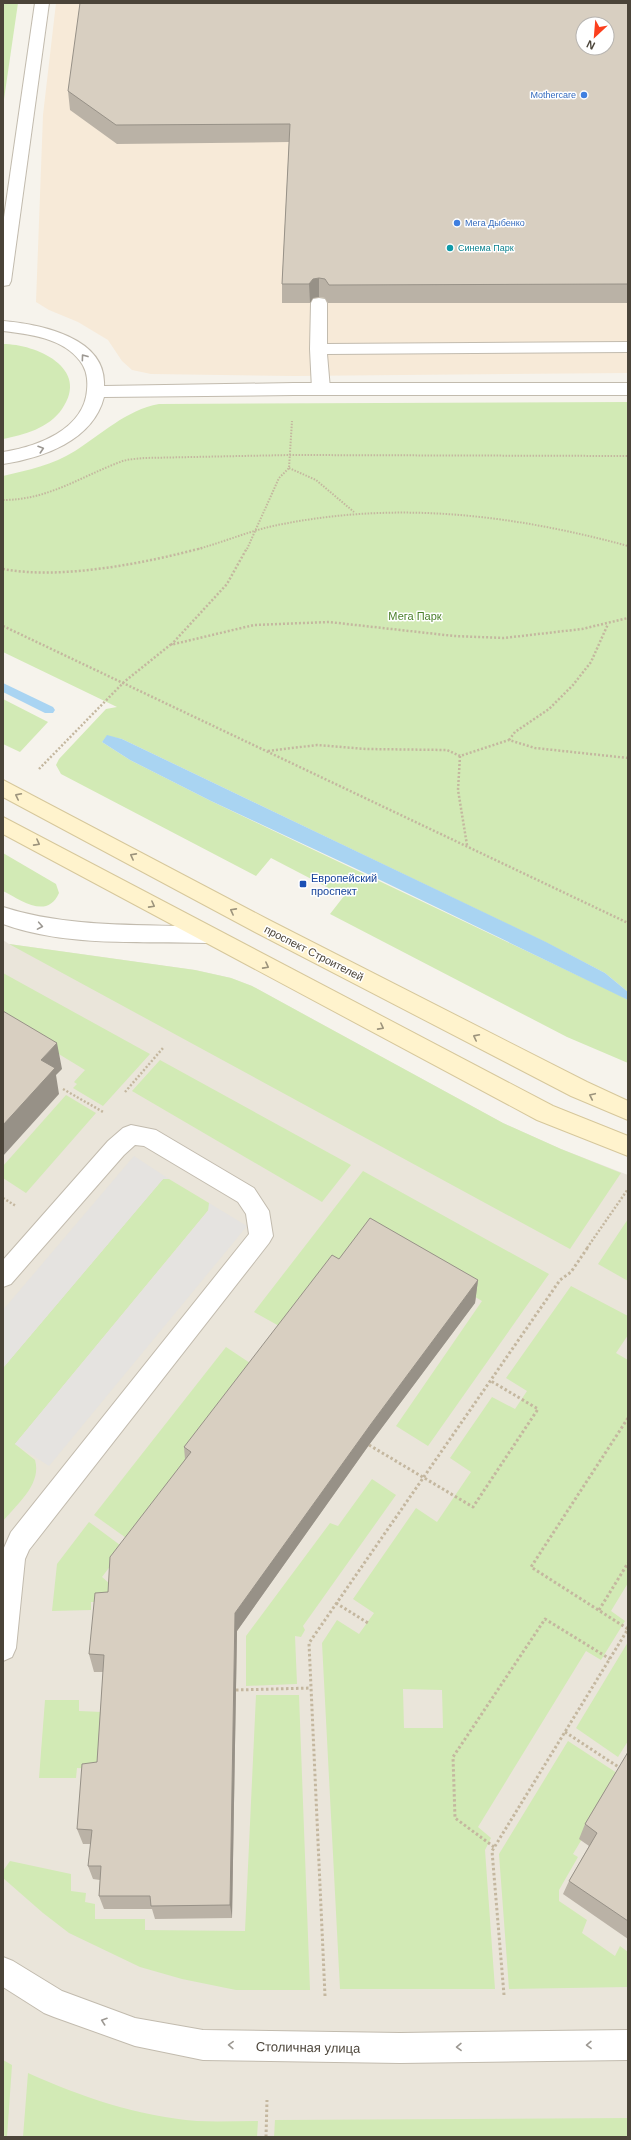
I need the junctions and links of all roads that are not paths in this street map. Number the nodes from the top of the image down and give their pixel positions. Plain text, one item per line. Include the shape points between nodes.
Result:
1 (42, 3) edge
2 (3, 281) edge
3 (319, 303) dead end
4 (3, 326) edge
5 (628, 347) edge
6 (318, 349) junction
7 (321, 389) junction
8 (628, 389) edge
9 (97, 392) junction
10 (3, 458) edge
11 (3, 788) edge
12 (3, 825) edge
13 (3, 915) edge
14 (207, 935) junction
15 (628, 1111) edge
16 (628, 1146) edge
17 (3, 1277) edge
18 (5, 1617) edge
19 (3, 1648) edge
20 (3, 1971) edge
21 (628, 2045) edge

1 - 2 street
3 - 6 street
9 -> 4 street via 94,371 81,352 58,337 29,328
5 - 6 street
6 - 7 street
7 - 8 street
7 - 9 street
10 -> 9 street via 45,448 71,433 89,413
15 -> 11 street, проспект Строителей via 579,1089 270,930
12 -> 14 street
13 -> 14 street via 42,927
14 -> 16 street via 545,1113
17 - 18 street via 116,1148 131,1135 148,1137 246,1195 257,1211 261,1236 20,1541 12,1559
18 - 19 street
21 -> 20 street, Столичная улица via 400,2048 203,2045 135,2032 54,2003

